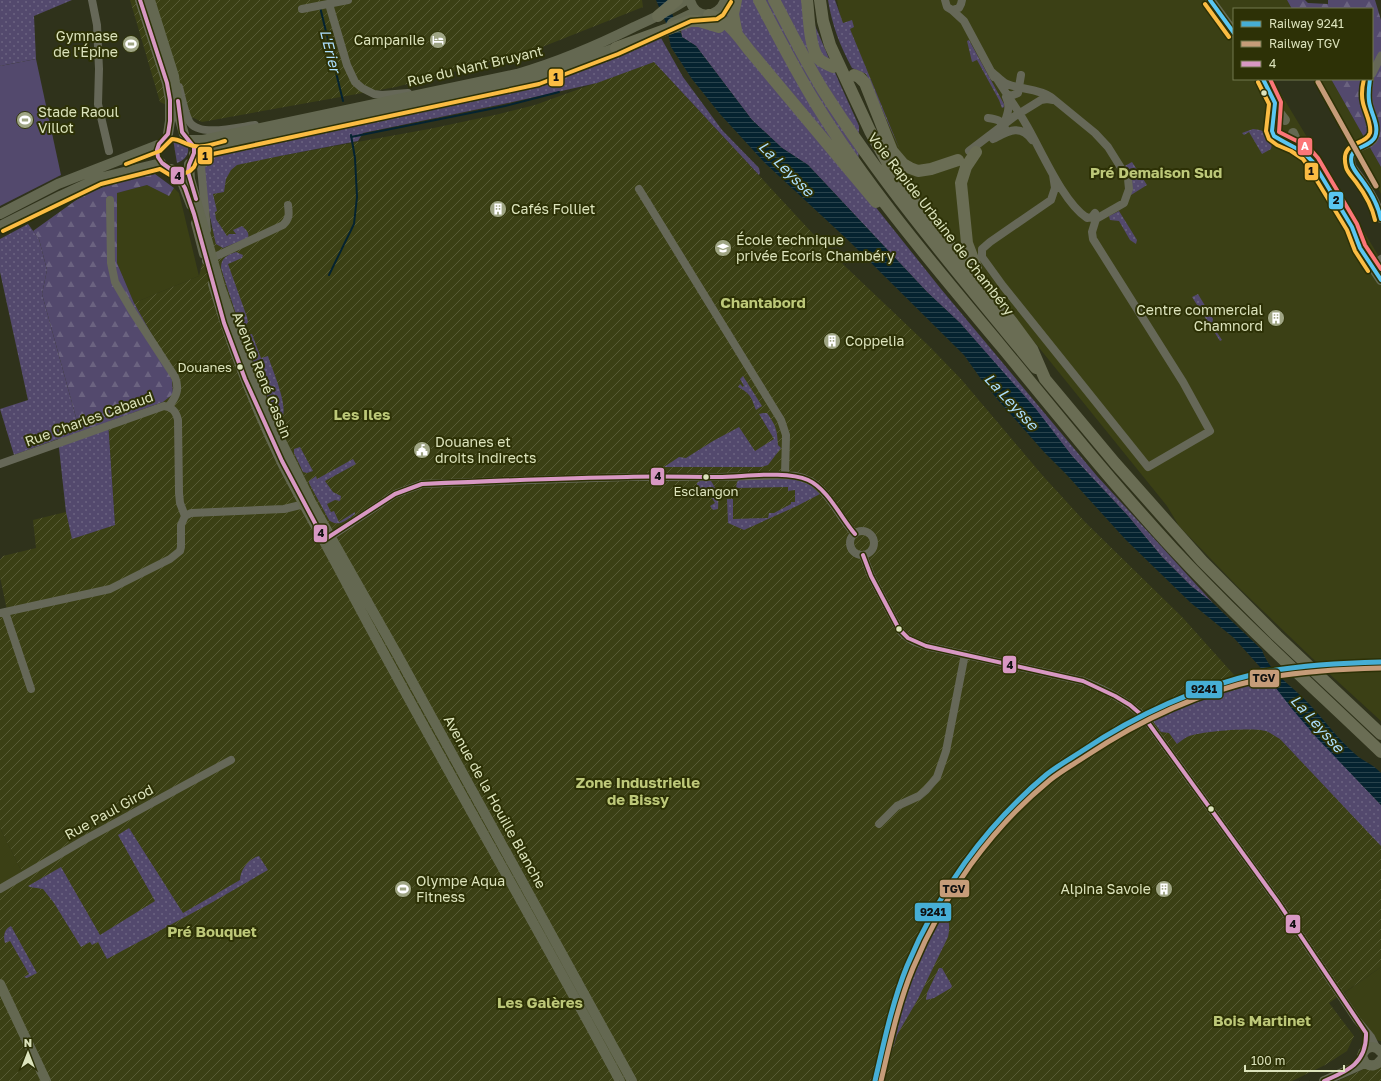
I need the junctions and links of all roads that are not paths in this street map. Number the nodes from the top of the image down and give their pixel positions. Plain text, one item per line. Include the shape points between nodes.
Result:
1 (92, 0) edge
2 (140, 0) edge
3 (150, 0) edge
4 (348, 0) edge
5 (725, 0) edge
6 (736, 0) edge
7 (759, 0) edge
8 (774, 0) edge
9 (807, 0) edge
10 (816, 0) edge
11 (820, 0) edge
12 (824, 0) edge
13 (945, 0) edge
14 (1210, 0) edge
15 (684, 1) edge
16 (961, 3) edge
17 (329, 4) junction
18 (306, 8) dead end
19 (952, 10) junction
20 (704, 14) junction
21 (655, 17) joint
22 (689, 18) junction
23 (823, 21) junction
24 (964, 21) junction
25 (1233, 32) edge
26 (737, 34) junction
27 (616, 48) joint
28 (749, 50) junction
29 (1381, 56) edge
30 (834, 67) dead end
31 (992, 72) junction
32 (1373, 72) edge
33 (854, 75) dead end
34 (174, 76) junction
35 (1263, 80) edge
36 (1370, 80) edge
37 (1004, 83) junction
38 (1019, 87) junction
39 (442, 90) junction
40 (1007, 94) junction
41 (1056, 101) junction
42 (1275, 103) junction
43 (1020, 113) junction
44 (307, 118) junction
45 (988, 118) dead end
46 (1285, 120) junction
47 (330, 122) junction
48 (1004, 124) junction
49 (1272, 127) junction
50 (1293, 133) junction
51 (168, 134) junction
52 (187, 137) junction
53 (993, 139) junction
54 (1283, 141) junction
55 (877, 144) junction
56 (158, 145) junction
57 (109, 151) dead end
58 (972, 151) junction
59 (1040, 152) junction
60 (194, 154) junction
61 (1307, 155) junction
62 (161, 163) junction
63 (189, 164) junction
64 (171, 169) junction
65 (920, 173) junction
66 (1053, 175) junction
67 (201, 176) joint
68 (639, 189) dead end
69 (110, 200) dead end
70 (288, 205) dead end
71 (1095, 213) dead end
72 (0, 214) edge
73 (1381, 219) edge
74 (0, 226) edge
75 (207, 236) junction
76 (927, 257) junction
77 (1381, 259) edge
78 (209, 260) junction
79 (1373, 268) junction
80 (975, 275) junction
81 (1381, 280) edge
82 (1044, 379) junction
83 (169, 406) junction
84 (0, 464) edge
85 (785, 475) junction
86 (308, 503) junction
87 (185, 516) junction
88 (855, 534) junction
89 (327, 539) junction
90 (863, 555) junction
91 (2, 612) edge
92 (965, 654) junction
93 (31, 689) dead end
94 (1381, 734) edge
95 (1381, 752) edge
96 (231, 760) dead end
97 (879, 824) dead end
98 (0, 889) edge
99 (0, 984) edge
100 (1374, 1053) edge
101 (46, 1081) edge
102 (620, 1081) edge
103 (632, 1081) edge
104 (1324, 1081) edge

1 - 57 street via 97,25 98,104
2 - 51 main road via 167,84 170,100
3 - 34 main road
4 - 17 street
5 - 20 main road via 721,8 713,14
6 - 26 highway via 733,14
7 - 76 highway, Voie Rapide Urbaine de Chambéry via 816,103 843,145
8 - 82 highway, Voie Rapide Urbaine de Chambéry via 822,89 866,154 910,214
9 - 30 highway via 816,54 823,62
10 - 23 highway
11 - 23 highway
12 - 23 highway via 826,9
13 - 19 street via 947,7
14 - 25 main road
15 - 20 main road
15 - 21 highway
16 - 19 street via 957,9
16 - 24 street
17 - 18 street
17 - 39 street via 350,74 359,86 370,93 382,95
19 - 24 street
20 - 22 main road
20 - 26 highway via 718,18
21 - 39 main road, Rue du Nant Bruyant via 598,45 543,66
22 - 27 highway
22 - 28 highway via 718,26
23 - 55 highway via 830,45
24 - 31 street
26 - 28 highway
27 - 47 main road, Rue du Nant Bruyant via 537,78
28 - 76 highway via 871,197
29 - 32 street
31 - 37 street
31 - 40 street
31 - 48 street via 1009,104
33 - 65 highway via 865,83 894,156
34 - 44 street, Rue du Nant Bruyant via 188,119 200,130
34 - 52 main road via 180,120
35 - 42 main road
36 - 73 street via 1369,106 1376,126 1375,137 1354,151 1351,157 1352,166 1375,201
37 - 38 street
37 - 38 street via 1018,77
38 - 40 street via 1016,95
38 - 41 street via 1044,92
39 - 44 main road, Rue du Nant Bruyant
40 - 43 street
41 - 43 street via 1041,100
41 - 66 street via 1108,147 1128,179 1129,189 1124,203 1096,219 1092,232 1093,239 1172,364 1210,431 1148,467 1007,292 982,257 983,247 1051,200 1055,188
42 - 46 main road
42 - 49 main road
43 - 48 street
43 - 59 street
44 - 52 main road, Rue du Nant Bruyant via 203,140
45 - 48 street via 998,119
46 - 49 main road via 1277,121
46 - 50 main road via 1291,123
47 - 60 main road, Rue du Nant Bruyant via 206,148
47 - 67 street, Rue du Nant Bruyant via 211,154 201,167
48 - 53 street via 1005,129
48 - 58 street
49 - 54 main road via 1274,136
50 - 54 main road
50 - 61 main road
51 - 52 main road via 176,132
51 - 56 main road
52 - 60 main road via 194,146
53 - 58 street
53 - 59 street via 1008,131 1020,131 1029,136
54 - 61 main road
55 - 65 highway via 896,166 906,173
55 - 80 highway via 907,192
56 - 62 main road
56 - 72 main road via 58,184
58 - 65 highway via 939,173 925,176
58 - 80 highway via 961,183 967,243 976,267
59 - 66 street
60 - 63 main road
61 - 79 main road via 1336,199 1352,227 1360,248
62 - 64 main road
62 - 74 main road via 99,178
63 - 64 main road via 178,170
63 - 75 main road, Avenue René Cassin via 190,179
64 - 78 main road, Avenue René Cassin via 186,191
66 - 71 street via 1079,212 1090,218
67 - 75 street, Avenue René Cassin
68 - 85 street via 781,420 786,435
69 - 83 street via 115,282 175,377 178,389
70 - 78 street via 288,220 283,225
75 - 78 main road, Avenue René Cassin
76 - 95 highway, Voie Rapide Urbaine de Chambéry via 1124,493 1174,549
77 - 79 street
78 - 86 main road, Avenue René Cassin via 237,358 282,462
79 - 81 main road
80 - 82 highway via 1032,349
82 - 94 highway, Voie Rapide Urbaine de Chambéry via 1202,561
83 - 84 street, Rue Charles Cabaud
83 - 87 street, Rue Charles Cabaud via 174,410 178,420 179,498
85 - 88 street via 807,478 819,486
85 - 89 street via 422,484 395,494
86 - 87 street via 284,509 191,513
86 - 89 main road, Avenue René Cassin
87 - 91 street via 181,525 180,552 170,559 110,588
88 - 90 street via 850,540 851,548 856,554
88 - 90 street via 865,532 873,539 872,550
89 - 102 main road, Avenue de la Houille Blanche via 392,670 553,956
89 - 103 main road, Avenue de la Houille Blanche via 397,654
90 - 92 street via 871,576 905,637 926,646
91 - 93 street
92 - 97 street via 946,751 937,777 919,796 897,806
92 - 100 street via 1083,681 1120,698 1141,714 1278,902 1374,1042
96 - 98 street, Rue Paul Girod
99 - 101 main road
100 - 104 main road via 1351,1069

